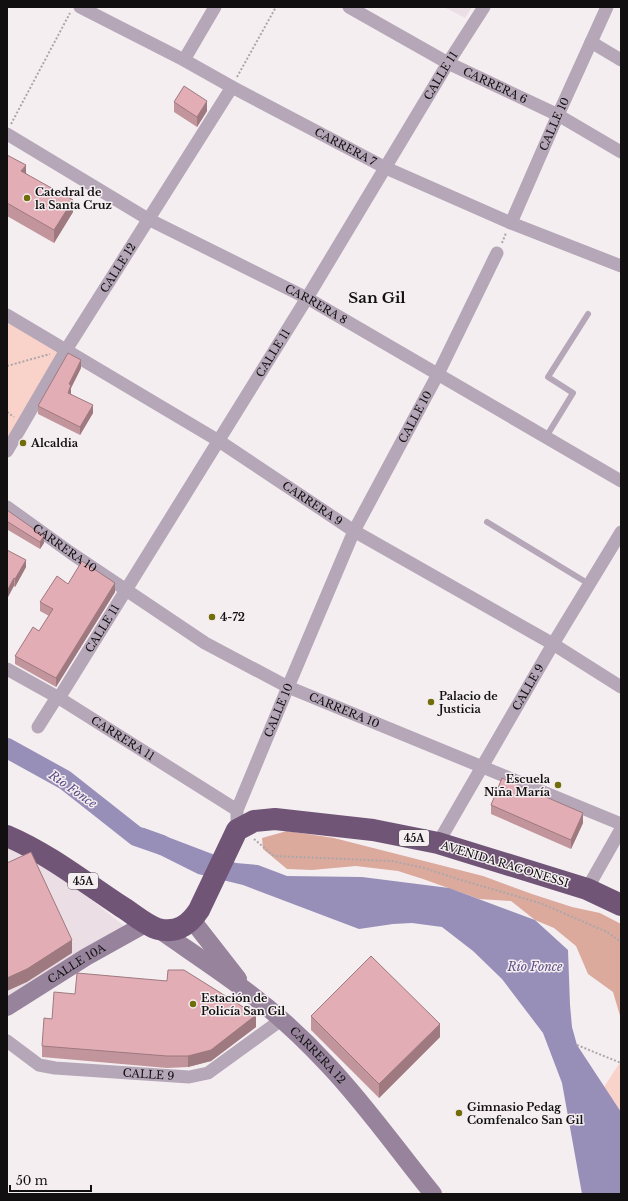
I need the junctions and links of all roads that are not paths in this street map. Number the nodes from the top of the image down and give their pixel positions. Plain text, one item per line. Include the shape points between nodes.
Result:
1 (80, 7) edge
2 (215, 7) edge
3 (349, 7) edge
4 (484, 7) edge
5 (607, 7) edge
6 (591, 42) junction
7 (184, 60) junction
8 (621, 60) edge
9 (448, 63) junction
10 (232, 87) junction
11 (558, 115) junction
12 (9, 130) edge
13 (621, 152) edge
14 (386, 168) junction
15 (148, 219) junction
16 (511, 223) junction
17 (497, 253) road end
18 (621, 266) edge
19 (307, 298) junction
20 (588, 314) dead end
21 (7, 315) edge
22 (66, 350) junction
23 (438, 374) junction
24 (546, 437) junction
25 (219, 441) junction
26 (7, 451) edge
27 (621, 481) edge
28 (7, 508) edge
29 (487, 522) dead end
30 (354, 531) junction
31 (621, 532) edge
32 (589, 584) junction
33 (126, 589) junction
34 (553, 644) junction
35 (7, 669) edge
36 (288, 687) junction
37 (621, 687) edge
38 (58, 697) junction
39 (38, 727) dead end
40 (482, 766) junction
41 (621, 824) edge
42 (235, 829) junction
43 (621, 829) edge
44 (7, 836) edge
45 (438, 843) junction
46 (587, 889) junction
47 (621, 905) edge
48 (195, 915) junction
49 (152, 926) junction
50 (250, 994) junction
51 (7, 1007) edge
52 (281, 1020) junction
53 (7, 1041) edge
54 (433, 1194) edge

1 - 7 street, CARRERA 7
2 - 7 street
3 - 9 street, CARRERA 6
4 - 9 street, CALLE 11
5 - 6 street, CALLE 10
6 - 8 street
6 - 11 street, CALLE 10
7 - 10 street, CARRERA 7
9 - 11 street, CARRERA 6
9 - 14 street, CALLE 11
10 - 14 street, CARRERA 7
10 - 15 street, CALLE 12
11 - 13 street, CARRERA 6
11 - 16 street, CALLE 10
12 - 15 street, CARRERA 8
14 - 16 street, CARRERA 7
14 - 19 street, CALLE 11
15 - 19 street, CARRERA 8
15 - 22 street, CALLE 12
16 - 18 street, CARRERA 7
17 - 23 street, CALLE 10
19 - 23 street, CARRERA 8
19 - 25 street, CALLE 11
20 - 24 lane via 548,377 573,393
21 - 22 street, CARRERA 9
22 - 25 street, CARRERA 9
22 - 26 street, CALLE 12
23 - 24 street, CARRERA 8
23 - 30 street, CALLE 10
24 - 27 street, CARRERA 8
25 - 30 street, CARRERA 9
25 - 33 street, CALLE 11
28 - 33 street, CARRERA 10
29 - 32 lane
30 - 34 street, CARRERA 9
30 - 36 street, CALLE 10
31 - 32 street, CALLE 9
32 - 34 street, CALLE 9
33 - 36 street, CARRERA 10 via 205,642
33 - 38 street, CALLE 11
34 - 37 street, CARRERA 9
34 - 40 street, CALLE 9
35 - 38 street, CARRERA 11
36 - 40 street, CARRERA 10
36 - 42 street, CALLE 10
38 - 39 street, CALLE 11
38 - 42 street, CARRERA 11
40 - 41 street, CARRERA 10
40 - 45 street, CALLE 9
42 - 45 highway, AVENIDA RAGONESSI / 45A via 254,821 275,819 373,830
42 - 48 highway
43 - 46 street
44 - 49 highway, 45A via 53,860
45 - 46 highway, AVENIDA RAGONESSI / 45A
46 - 47 highway, AVENIDA RAGONESSI / 45A
48 - 49 highway via 183,927 172,930
48 - 50 street
49 - 50 street, CARRERA 12
49 - 51 street, CALLE 10A via 86,957
50 - 52 street, CARRERA 12
52 - 53 street, CALLE 9 via 208,1073 189,1077 39,1065
52 - 54 street, CARRERA 12 via 328,1065 379,1123

